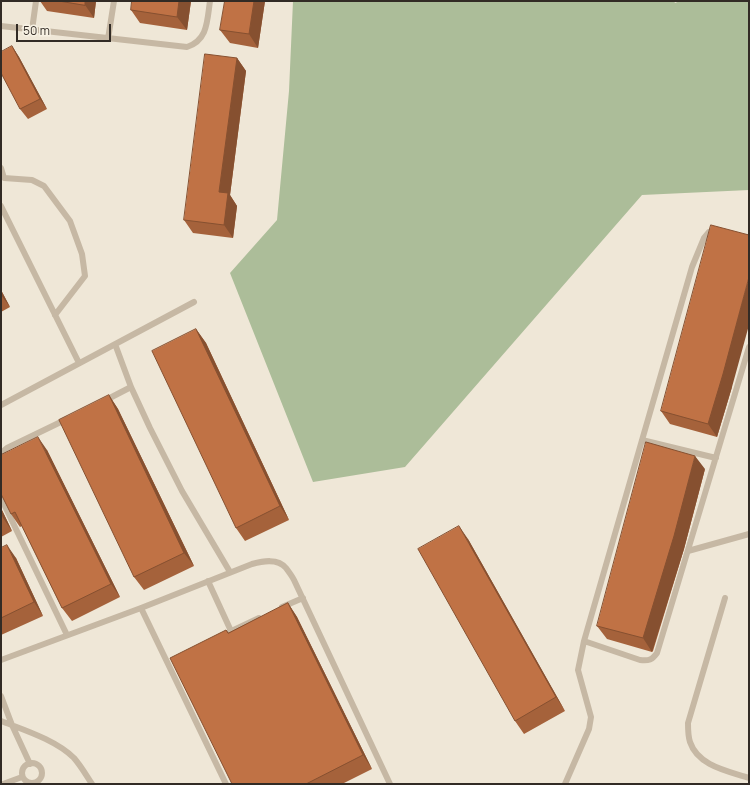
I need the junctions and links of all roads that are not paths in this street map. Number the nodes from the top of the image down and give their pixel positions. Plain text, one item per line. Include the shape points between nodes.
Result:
1 (36, 1) edge
2 (114, 1) edge
3 (210, 1) edge
4 (1, 26) edge
5 (32, 30) junction
6 (108, 39) junction
7 (1, 168) edge
8 (1, 206) edge
9 (721, 232) edge
10 (194, 302) dead end
11 (55, 315) junction
12 (115, 344) junction
13 (749, 347) edge
14 (79, 363) junction
15 (131, 387) junction
16 (96, 404) edge
17 (1, 405) edge
18 (76, 414) edge
19 (642, 440) junction
20 (1, 453) edge
21 (716, 458) junction
22 (1, 498) edge
23 (749, 534) edge
24 (688, 551) junction
25 (230, 572) junction
26 (208, 581) junction
27 (303, 598) junction
28 (725, 598) dead end
29 (141, 608) junction
30 (274, 611) edge
31 (267, 614) edge
32 (231, 631) junction
33 (67, 635) junction
34 (216, 637) edge
35 (584, 641) junction
36 (173, 657) edge
37 (1, 660) edge
38 (166, 660) junction
39 (1, 696) edge
40 (1, 721) edge
41 (12, 725) junction
42 (30, 764) junction
43 (22, 777) junction
44 (749, 778) edge
45 (36, 783) edge
46 (4, 784) edge
47 (92, 784) edge
48 (226, 784) edge
49 (390, 784) edge
50 (564, 784) edge

1 - 5 lane
2 - 6 lane
3 - 6 lane via 202,37 187,47
4 - 5 lane
5 - 6 lane
7 - 11 lane via 4,178 32,180 44,186 70,221 82,254 85,276
8 - 11 lane
9 - 19 lane via 709,232 704,238 692,267
10 - 12 lane
11 - 14 lane
12 - 14 lane
12 - 15 lane
13 - 21 lane
14 - 17 lane
15 - 16 lane
15 - 25 lane via 182,491
18 - 20 lane
19 - 21 lane
19 - 35 lane
21 - 24 lane
22 - 33 lane
23 - 24 lane
24 - 35 lane via 657,653 653,658 640,660
25 - 26 lane
25 - 27 lane via 264,561 275,562 285,567
26 - 29 lane
26 - 32 lane
27 - 30 lane
27 - 49 lane
28 - 44 lane via 688,723 690,741 698,756 706,762
29 - 33 lane
29 - 38 lane
31 - 32 lane
32 - 34 lane
33 - 37 lane
35 - 50 lane via 578,670 591,716 589,728
36 - 38 lane
38 - 48 lane
39 - 41 lane
40 - 41 lane
41 - 42 lane
41 - 47 lane via 63,749 84,771
42 - 43 lane via 23,768
42 - 45 lane via 38,765 42,772
43 - 45 lane via 28,783
43 - 46 lane

